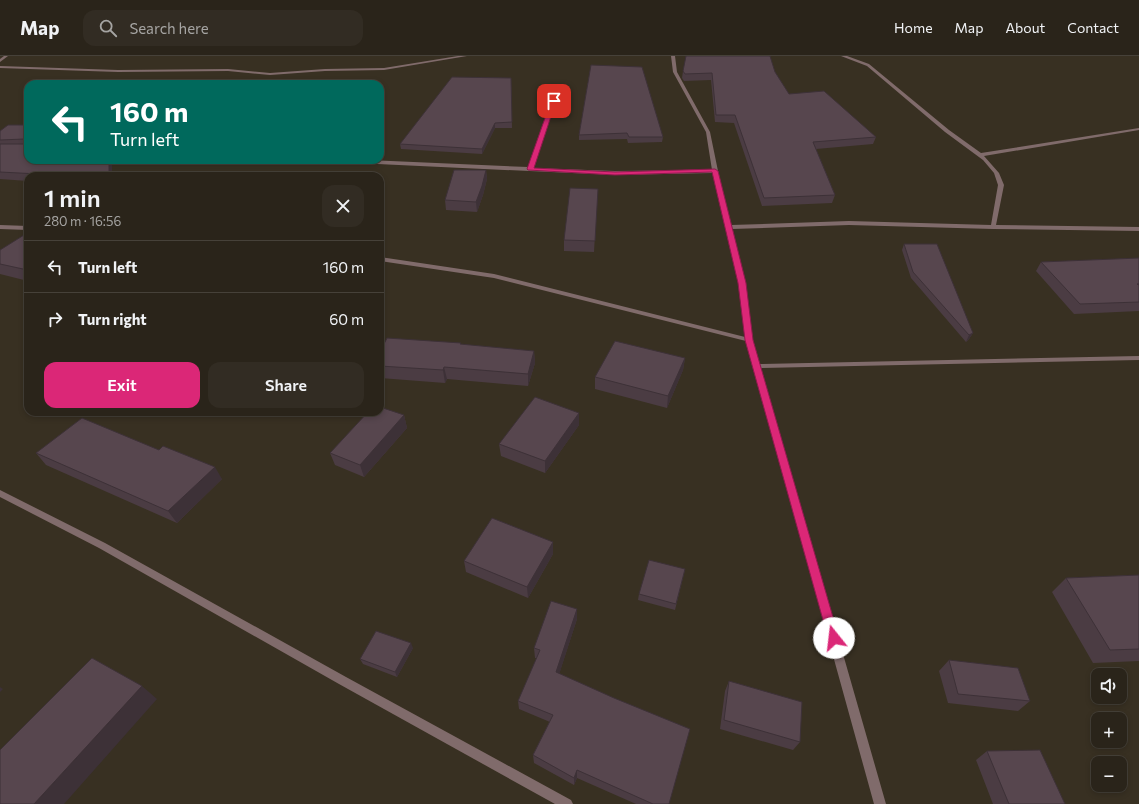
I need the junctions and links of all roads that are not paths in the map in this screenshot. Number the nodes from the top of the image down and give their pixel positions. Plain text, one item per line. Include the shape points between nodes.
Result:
1 (6, 56) edge
2 (465, 56) edge
3 (673, 56) edge
4 (843, 56) edge
5 (0, 61) edge
6 (0, 67) edge
7 (554, 101) dead end
8 (1139, 129) edge
9 (980, 155) junction
10 (384, 162) edge
11 (530, 169) junction
12 (715, 171) junction
13 (0, 227) edge
14 (728, 227) junction
15 (24, 228) edge
16 (993, 228) junction
17 (1139, 228) edge
18 (384, 260) edge
19 (749, 340) junction
20 (1139, 358) edge
21 (757, 366) junction
22 (0, 493) edge
23 (567, 804) edge
24 (880, 804) edge

1 - 5 street
2 - 6 street via 384,69 270,74 228,70 118,71
3 - 12 street via 675,72 708,132
4 - 9 street via 868,65
7 - 11 street
8 - 9 street
9 - 16 street via 996,173 1001,185
10 - 11 street
11 - 12 street via 615,173
12 - 14 street
13 - 15 street
14 - 16 street via 849,223
14 - 19 street via 742,283
16 - 17 street
18 - 19 street via 494,276
19 - 21 street
20 - 21 street
21 - 24 street
22 - 23 street via 141,567

